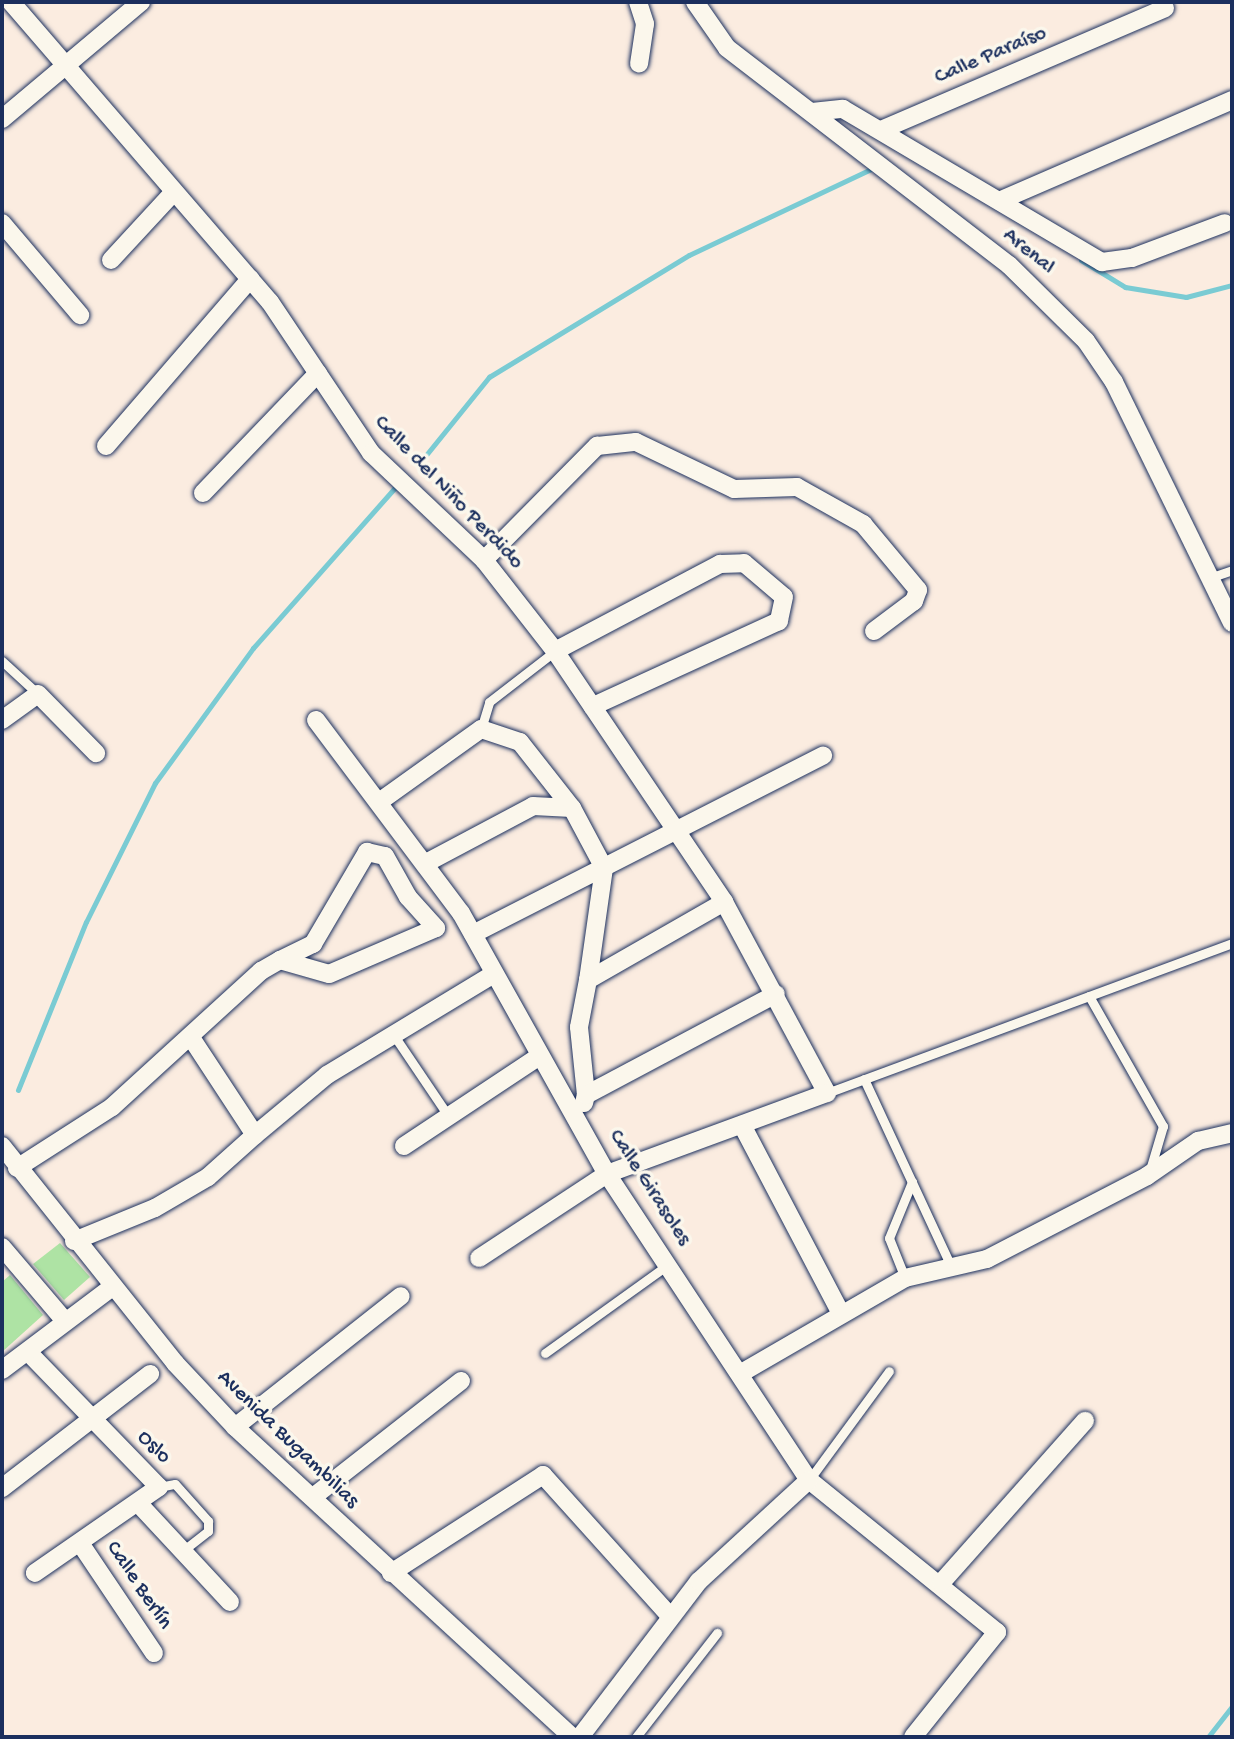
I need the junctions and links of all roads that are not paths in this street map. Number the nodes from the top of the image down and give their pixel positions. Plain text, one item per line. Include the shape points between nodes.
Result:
1 (12, 2) edge
2 (141, 2) edge
3 (638, 2) edge
4 (695, 2) edge
5 (1165, 8) dead end
6 (639, 64) dead end
7 (60, 66) junction
8 (1232, 100) edge
9 (812, 112) junction
10 (2, 119) edge
11 (881, 130) junction
12 (171, 195) junction
13 (999, 201) junction
14 (2, 223) edge
15 (1225, 223) dead end
16 (111, 260) dead end
17 (250, 279) junction
18 (80, 315) dead end
19 (318, 373) junction
20 (106, 446) dead end
21 (203, 493) dead end
22 (484, 560) junction
23 (1232, 570) edge
24 (1212, 577) junction
25 (1232, 623) edge
26 (874, 631) dead end
27 (555, 651) junction
28 (2, 661) edge
29 (38, 694) junction
30 (593, 706) junction
31 (2, 720) edge
32 (316, 720) dead end
33 (481, 729) junction
34 (96, 753) dead end
35 (823, 756) dead end
36 (379, 802) junction
37 (572, 808) junction
38 (676, 827) junction
39 (426, 863) junction
40 (604, 868) junction
41 (724, 902) junction
42 (473, 934) junction
43 (1232, 943) edge
44 (280, 960) junction
45 (492, 975) junction
46 (588, 980) junction
47 (776, 994) junction
48 (1089, 996) junction
49 (395, 1037) junction
50 (192, 1039) junction
51 (538, 1057) junction
52 (864, 1079) junction
53 (827, 1093) junction
54 (586, 1095) junction
55 (447, 1114) junction
56 (579, 1121) junction
57 (742, 1125) junction
58 (1232, 1133) edge
59 (255, 1135) junction
60 (2, 1146) edge
61 (404, 1146) dead end
62 (17, 1168) junction
63 (607, 1174) junction
64 (1147, 1176) junction
65 (912, 1182) junction
66 (74, 1241) junction
67 (2, 1247) edge
68 (479, 1258) dead end
69 (949, 1262) junction
70 (669, 1264) junction
71 (905, 1278) junction
72 (112, 1287) junction
73 (401, 1296) dead end
74 (839, 1310) junction
75 (65, 1321) junction
76 (28, 1352) junction
77 (545, 1353) dead end
78 (2, 1370) edge
79 (889, 1371) dead end
80 (743, 1372) junction
81 (150, 1374) dead end
82 (461, 1381) dead end
83 (1085, 1421) dead end
84 (93, 1423) junction
85 (235, 1427) junction
86 (809, 1480) junction
87 (159, 1487) junction
88 (2, 1488) edge
89 (313, 1497) junction
90 (138, 1503) junction
91 (82, 1546) junction
92 (181, 1552) junction
93 (35, 1573) dead end
94 (391, 1573) junction
95 (941, 1583) junction
96 (230, 1602) dead end
97 (669, 1615) junction
98 (717, 1633) dead end
99 (154, 1653) dead end
100 (572, 1737) edge
101 (580, 1737) edge
102 (636, 1737) edge
103 (913, 1737) edge

1 - 7 street, Calle del Niño Perdido
2 - 7 street
3 - 6 street via 645,24
4 - 9 street, Arenal via 727,48
5 - 11 street, Calle Paraíso
7 - 10 street
7 - 12 street, Calle del Niño Perdido
8 - 13 street
9 - 11 street via 830,105
9 - 24 street, Arenal via 1009,265 1086,341 1114,382
11 - 13 street
12 - 16 street
12 - 17 street, Calle del Niño Perdido
13 - 15 street via 1090,257 1117,261
14 - 18 street
17 - 19 street, Calle del Niño Perdido
17 - 20 street
19 - 21 street
19 - 22 street, Calle del Niño Perdido via 371,453
22 - 26 street via 597,446 636,442 734,489 797,487 863,524 918,590 914,601
22 - 27 street, Calle del Niño Perdido
23 - 24 lane
24 - 25 street, Arenal
27 - 30 street, Calle del Niño Perdido
27 - 30 street via 720,564 744,563 784,597 787,609 779,621
27 - 33 lane via 489,702
28 - 29 lane
29 - 31 street
29 - 34 street
30 - 38 street, Calle del Niño Perdido
32 - 36 street, Calle Girasoles
33 - 36 street
33 - 37 street via 520,742
35 - 38 street
36 - 39 street, Calle Girasoles
37 - 39 street via 533,806
37 - 40 street
38 - 40 street
38 - 41 street, Calle del Niño Perdido
39 - 42 street, Calle Girasoles
40 - 42 street
40 - 46 street
41 - 46 street
41 - 47 street, Calle del Niño Perdido
42 - 45 street, Calle Girasoles
43 - 48 lane
44 - 44 street via 329,974 436,928 408,897 385,856 367,852 313,944
44 - 50 street
45 - 49 street
45 - 51 street, Calle Girasoles
46 - 54 street via 579,1027
47 - 53 street, Calle del Niño Perdido
47 - 54 street
48 - 52 lane
48 - 64 lane via 1163,1126
49 - 55 lane
49 - 59 street via 327,1075
50 - 59 street
50 - 62 street via 112,1107
51 - 55 street
51 - 56 street, Calle Girasoles
52 - 53 lane
52 - 65 lane
53 - 57 street
54 - 56 street
55 - 61 street
56 - 63 street, Calle Girasoles
57 - 63 street
57 - 74 street
58 - 64 street via 1198,1141
59 - 66 street via 168,1200
60 - 62 street, Avenida Bugambilias
62 - 66 street, Avenida Bugambilias
63 - 68 street
63 - 70 street, Calle Girasoles
64 - 69 street via 987,1259
65 - 69 lane
65 - 71 lane via 889,1238
66 - 72 street, Avenida Bugambilias
67 - 75 street
69 - 71 street
70 - 77 lane
70 - 80 street, Calle Girasoles
71 - 74 street
72 - 75 street
72 - 85 street, Avenida Bugambilias
73 - 85 street
74 - 80 street
75 - 76 street
76 - 78 street
76 - 84 street, Oslo
79 - 86 lane
80 - 86 street, Calle Girasoles
81 - 84 street
82 - 89 street
83 - 95 street
84 - 87 street, Oslo
84 - 88 street
85 - 89 street, Avenida Bugambilias
86 - 95 street, Calle Girasoles
86 - 97 street
87 - 90 street, Oslo
87 - 92 lane via 175,1484 208,1521 208,1531
89 - 94 street, Avenida Bugambilias
90 - 91 street, Oslo
90 - 92 street
91 - 93 street, Oslo
91 - 99 street, Calle Berlín
92 - 96 street
94 - 97 street via 543,1475
94 - 100 street, Avenida Bugambilias
95 - 103 street, Calle Girasoles via 997,1632
97 - 101 street
98 - 102 lane

